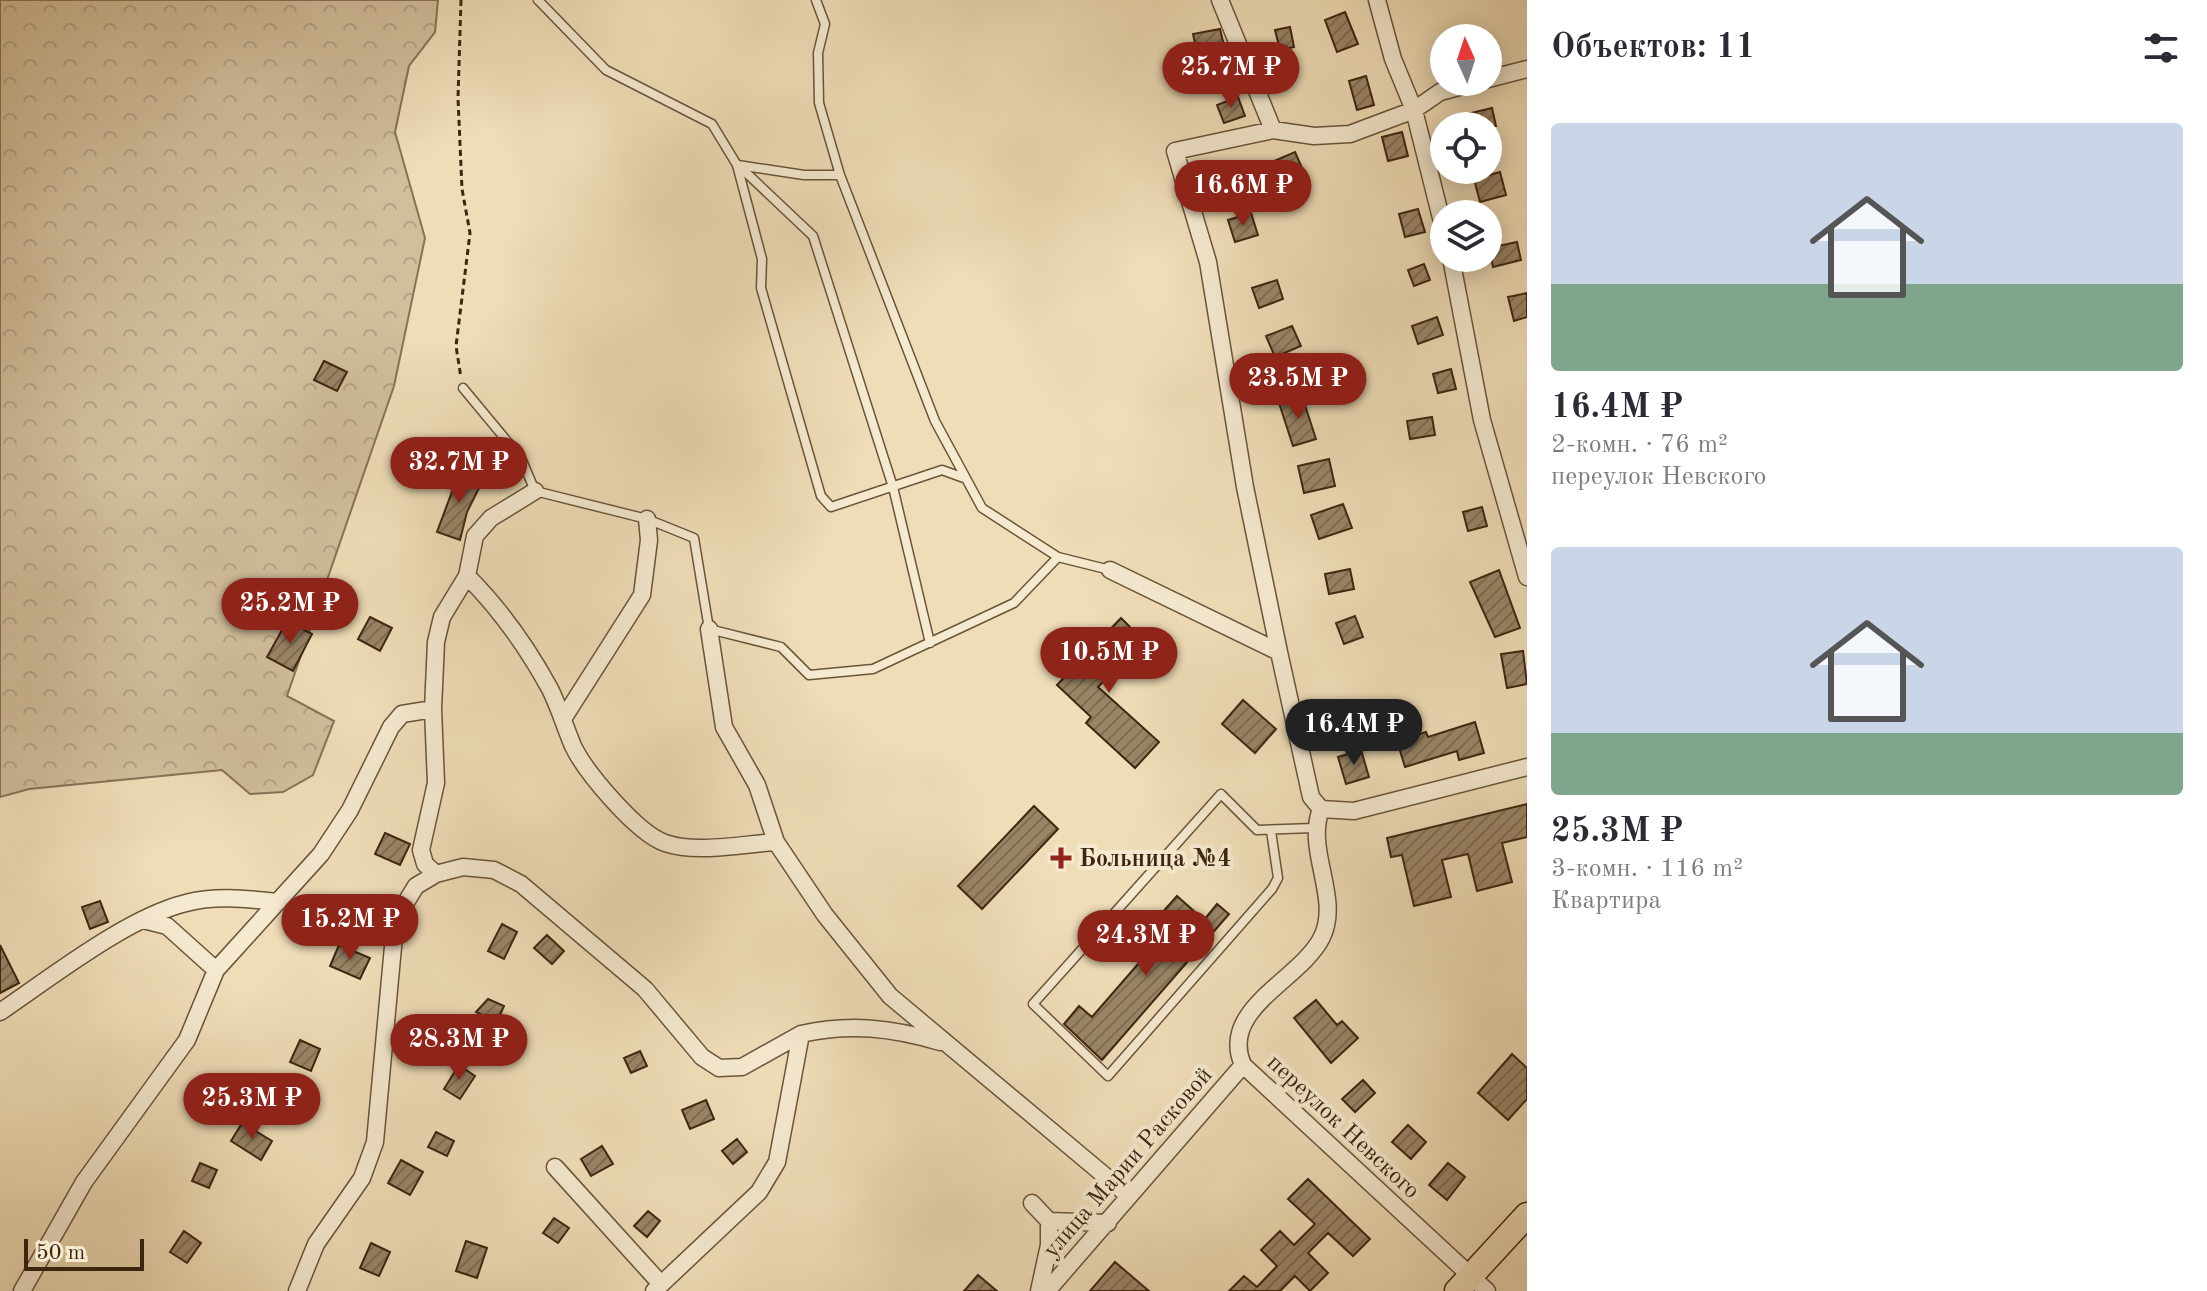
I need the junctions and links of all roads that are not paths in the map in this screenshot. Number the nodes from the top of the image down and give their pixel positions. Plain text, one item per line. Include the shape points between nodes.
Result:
1 (538, 0) edge
2 (816, 0) edge
3 (1220, 0) edge
4 (1377, 0) edge
5 (1527, 69) edge
6 (1502, 75) edge
7 (1434, 96) edge
8 (1414, 110) junction
9 (1273, 130) junction
10 (737, 165) junction
11 (840, 175) junction
12 (1436, 200) edge
13 (1454, 272) edge
14 (463, 388) road end
15 (964, 478) junction
16 (893, 487) junction
17 (535, 491) junction
18 (647, 519) junction
19 (1058, 557) junction
20 (1110, 570) joint
21 (467, 576) junction
22 (1527, 577) edge
23 (709, 629) junction
24 (930, 643) junction
25 (1279, 652) junction
26 (433, 709) junction
27 (563, 719) junction
28 (1527, 767) edge
29 (1321, 809) junction
30 (1314, 828) junction
31 (1271, 831) junction
32 (776, 842) junction
33 (436, 874) junction
34 (278, 902) junction
35 (141, 920) junction
36 (216, 970) junction
37 (0, 1012) edge
38 (801, 1034) junction
39 (949, 1045) junction
40 (1243, 1065) junction
41 (555, 1167) dead end
42 (1129, 1196) junction
43 (1032, 1203) dead end
44 (1049, 1221) junction
45 (1525, 1222) edge
46 (1108, 1223) junction
47 (1471, 1286) edge
48 (657, 1287) edge
49 (22, 1291) edge
50 (297, 1291) edge
51 (1039, 1291) edge
52 (1047, 1291) edge

1 - 10 lane via 606,70 712,124
2 - 11 lane via 825,24 818,53 819,103
3 - 9 street
4 - 8 street
5 - 6 street
7 - 8 street
8 - 9 street via 1350,134
8 - 12 street
9 - 25 street via 1175,151 1208,262
10 - 11 lane
10 - 16 lane via 813,236
10 - 16 lane via 762,259 761,288 821,496 831,507
11 - 15 lane via 935,421
13 - 22 street via 1482,420
14 - 17 lane via 521,458
15 - 16 lane via 942,470
15 - 19 lane via 982,508
16 - 24 lane
17 - 18 lane
17 - 21 street via 491,518 475,536
18 - 23 lane via 694,538
18 - 27 street via 642,595
19 - 20 lane
19 - 24 lane via 1014,603
20 - 25 street
21 - 26 street via 442,617
21 - 27 street via 512,625
23 - 24 lane via 781,647 809,675 873,669
23 - 32 street via 724,727 757,785
25 - 29 street via 1311,797
26 - 33 street via 436,783 421,850 425,864
26 - 34 street via 402,714 391,727 350,810 321,854
27 - 32 street via 589,773 646,831 665,843
28 - 29 street via 1354,811
29 - 30 street, переулок Невского
30 - 31 lane
30 - 40 street, переулок Невского via 1325,897 1323,934 1315,949 1248,1016 1236,1050
31 - 31 lane via 1278,878 1272,889 1108,1076 1033,1004 1221,794 1247,824
32 - 39 street via 864,967
33 - 38 street via 463,867 494,870 521,884 645,989 702,1057 719,1068 742,1067
33 - 50 street via 416,886 394,936 375,1142 362,1178 316,1244
34 - 35 street via 233,898 186,903
34 - 36 street
35 - 36 street via 167,926
35 - 37 street
36 - 49 street via 187,1040 84,1182
38 - 39 street via 834,1026 872,1026
38 - 48 street via 777,1162 759,1192
39 - 42 street
40 - 42 street, улица Марии Расковой
40 - 47 street, переулок Невского
41 - 48 street
42 - 46 street, улица Марии Расковой
43 - 44 street
44 - 46 street
44 - 51 street
45 - 47 main road
46 - 52 street, улица Марии Расковой

